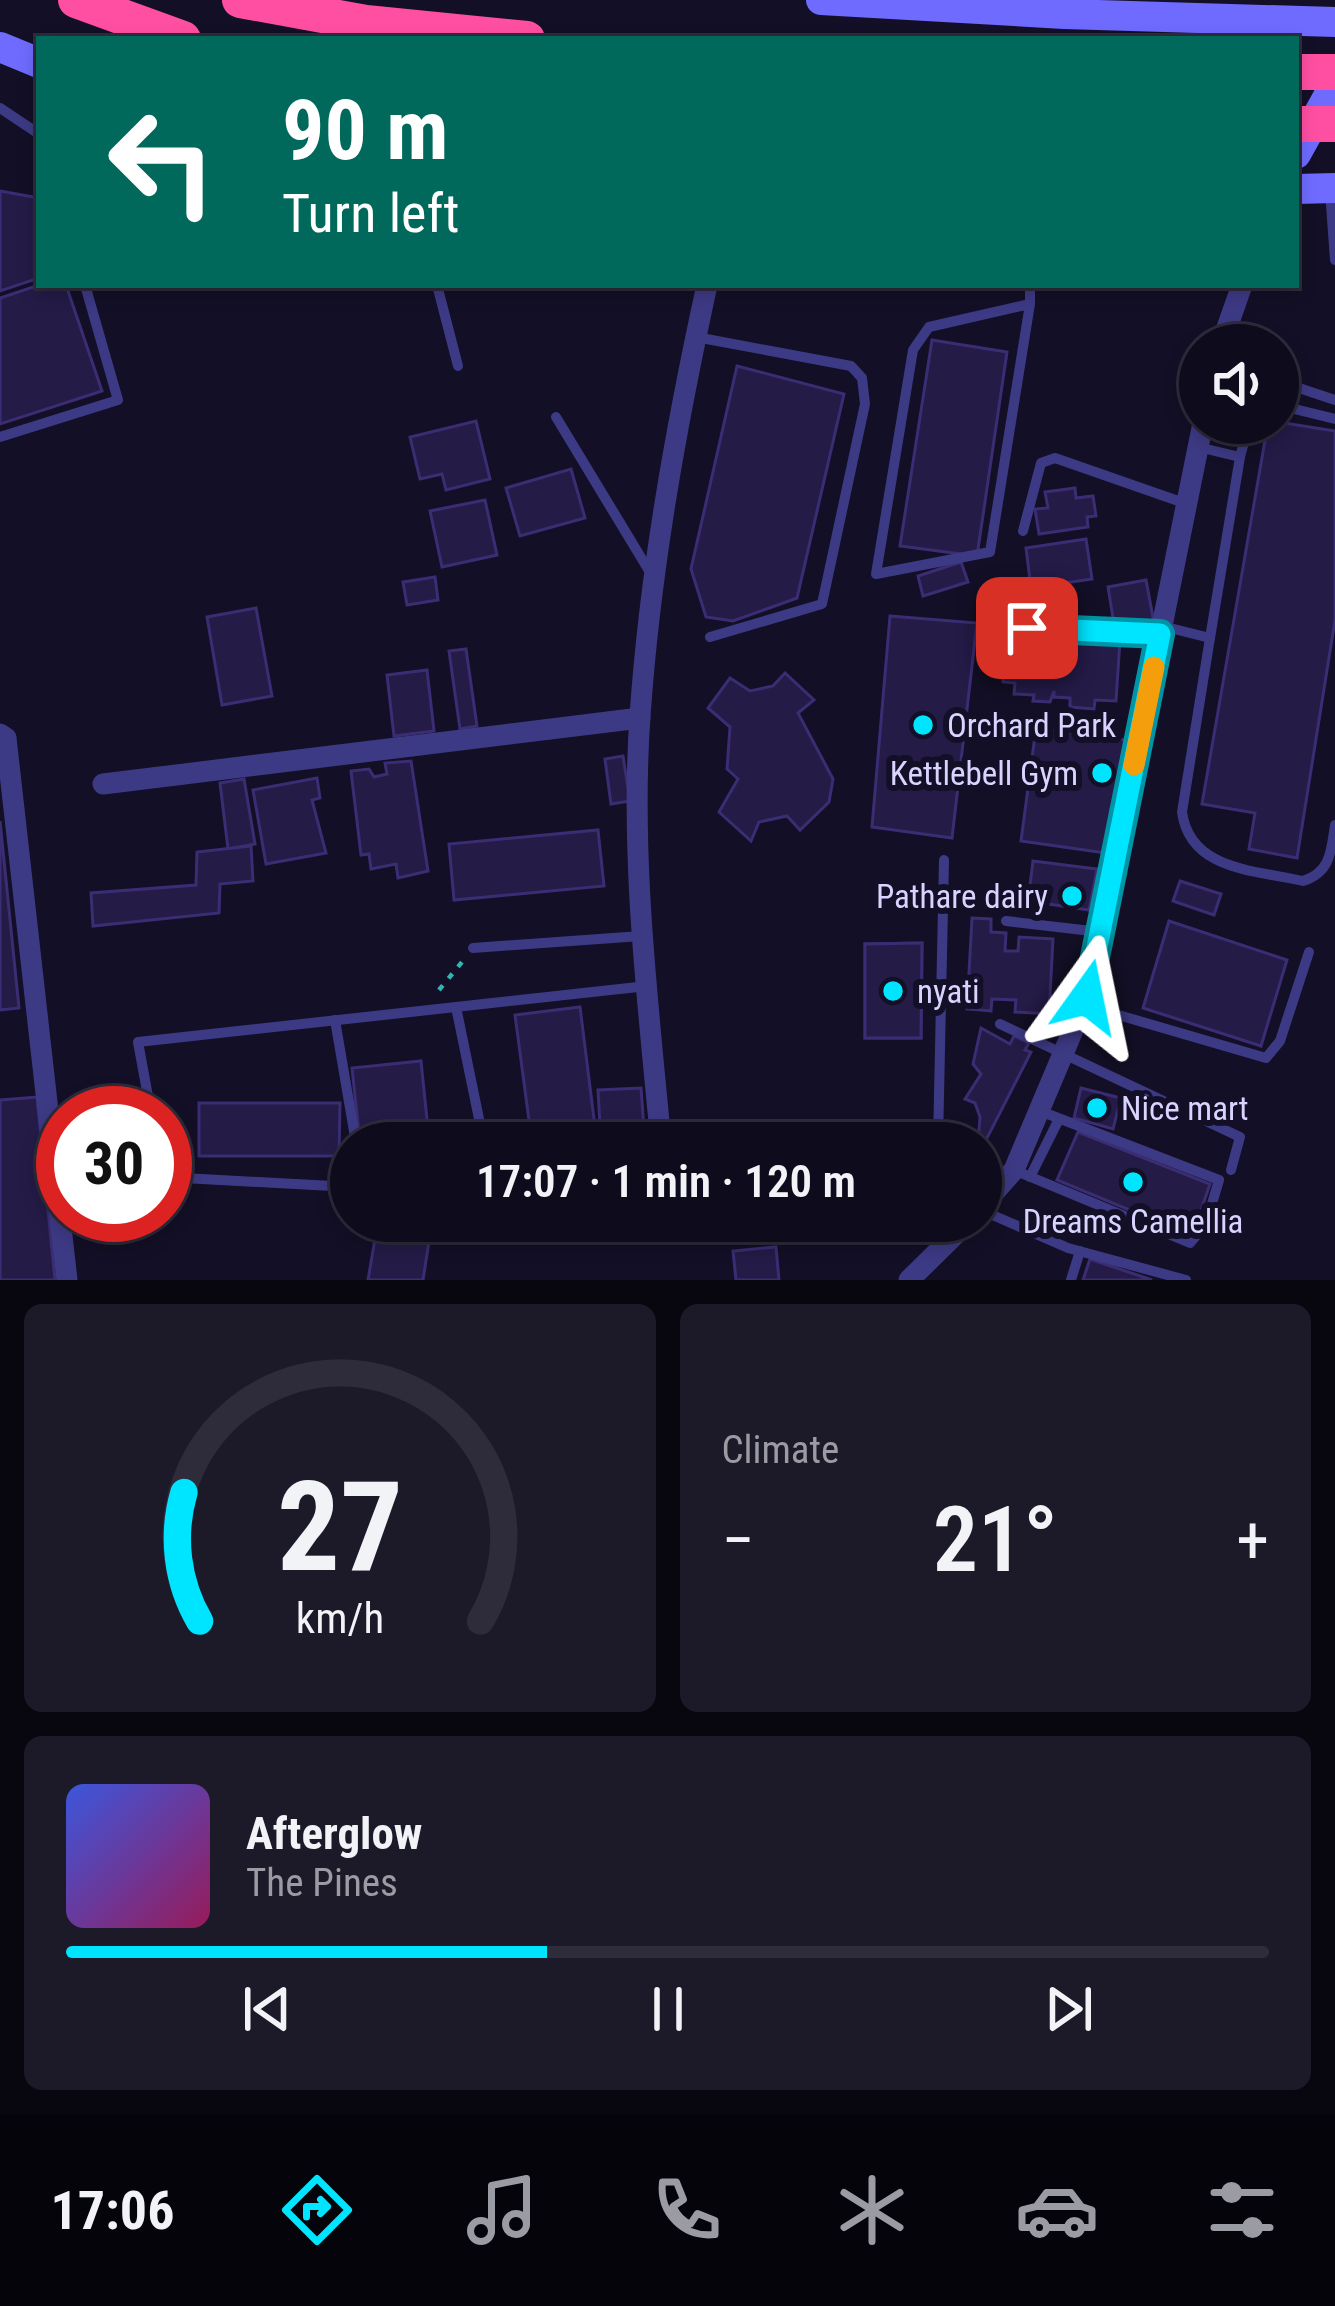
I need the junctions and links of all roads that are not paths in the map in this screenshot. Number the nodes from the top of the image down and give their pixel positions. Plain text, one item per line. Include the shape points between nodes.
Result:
1 (76, 0) edge
2 (240, 0) edge
3 (821, 0) edge
4 (902, 3) edge
5 (1335, 22) edge
6 (175, 36) edge
7 (497, 36) edge
8 (0, 47) edge
9 (36, 62) edge
10 (1299, 72) edge
11 (1335, 72) edge
12 (1335, 84) edge
13 (0, 108) edge
14 (1299, 124) edge
15 (1335, 124) edge
16 (36, 132) edge
17 (1299, 149) edge
18 (1332, 188) edge
19 (1299, 189) edge
20 (1335, 260) edge
21 (86, 288) edge
22 (438, 288) edge
23 (706, 288) edge
24 (1030, 288) edge
25 (1241, 288) edge
26 (1030, 304) junction
27 (1228, 324) edge
28 (696, 337) junction
29 (458, 366) dead end
30 (1299, 388) edge
31 (1335, 400) edge
32 (1299, 410) edge
33 (556, 417) dead end
34 (1335, 419) edge
35 (0, 437) edge
36 (1199, 444) edge
37 (1243, 444) edge
38 (1198, 447) junction
39 (1240, 457) junction
40 (1187, 504) junction
41 (1024, 531) dead end
42 (656, 582) junction
43 (1027, 628) dead end
44 (1161, 630) junction
45 (710, 638) dead end
46 (1210, 638) junction
47 (640, 718) junction
48 (0, 734) edge
49 (103, 784) dead end
50 (1335, 825) edge
51 (944, 860) dead end
52 (1006, 921) dead end
53 (1100, 932) junction
54 (641, 935) junction
55 (473, 948) dead end
56 (1309, 952) dead end
57 (646, 986) junction
58 (1084, 1005) junction
59 (456, 1007) junction
60 (335, 1020) junction
61 (1000, 1024) dead end
62 (1063, 1054) junction
63 (146, 1086) edge
64 (1049, 1115) junction
65 (352, 1122) edge
66 (480, 1122) edge
67 (659, 1122) edge
68 (938, 1122) edge
69 (1231, 1170) dead end
70 (1022, 1173) junction
71 (192, 1178) edge
72 (330, 1186) edge
73 (1002, 1191) edge
74 (1002, 1218) edge
75 (935, 1242) edge
76 (949, 1242) edge
77 (1080, 1251) junction
78 (935, 1256) junction
79 (68, 1280) edge
80 (909, 1280) edge
81 (1071, 1280) edge
82 (1186, 1280) edge

1 - 6 highway
2 - 7 highway
3 - 4 street
4 - 5 street
8 - 9 street
10 - 11 highway
12 - 17 street
13 - 16 lane
14 - 15 highway, bridge
18 - 19 street
18 - 20 lane
21 - 35 lane via 118,400
22 - 29 lane
23 - 28 street
24 - 26 lane
25 - 27 street
26 - 26 lane via 990,552 876,574 920,333
28 - 42 street
28 - 45 lane via 851,366 862,378 865,404 822,604
30 - 31 lane
32 - 34 lane
33 - 42 lane
36 - 38 street
37 - 39 lane
38 - 39 lane
38 - 40 street
39 - 46 lane
40 - 41 lane via 1054,458 1036,472
40 - 44 street
42 - 47 street
43 - 44 lane
44 - 46 lane
44 - 53 street
46 - 50 lane via 1182,812 1195,848 1217,862 1304,881 1329,863
47 - 49 street
47 - 54 street
48 - 79 street
51 - 68 lane
52 - 53 lane
53 - 58 street
54 - 55 lane
54 - 57 street
56 - 58 lane via 1280,1040 1266,1058
57 - 59 lane
57 - 67 street
58 - 62 street
59 - 60 lane
59 - 66 lane
60 - 63 lane via 138,1042
60 - 65 lane
61 - 62 lane
62 - 64 street
62 - 69 lane via 1240,1137
64 - 70 street
64 - 70 lane via 1219,1180 1206,1224 1190,1243
70 - 73 street
71 - 72 lane
74 - 77 lane
75 - 78 lane
76 - 78 street
77 - 81 lane
77 - 82 lane
78 - 80 street

